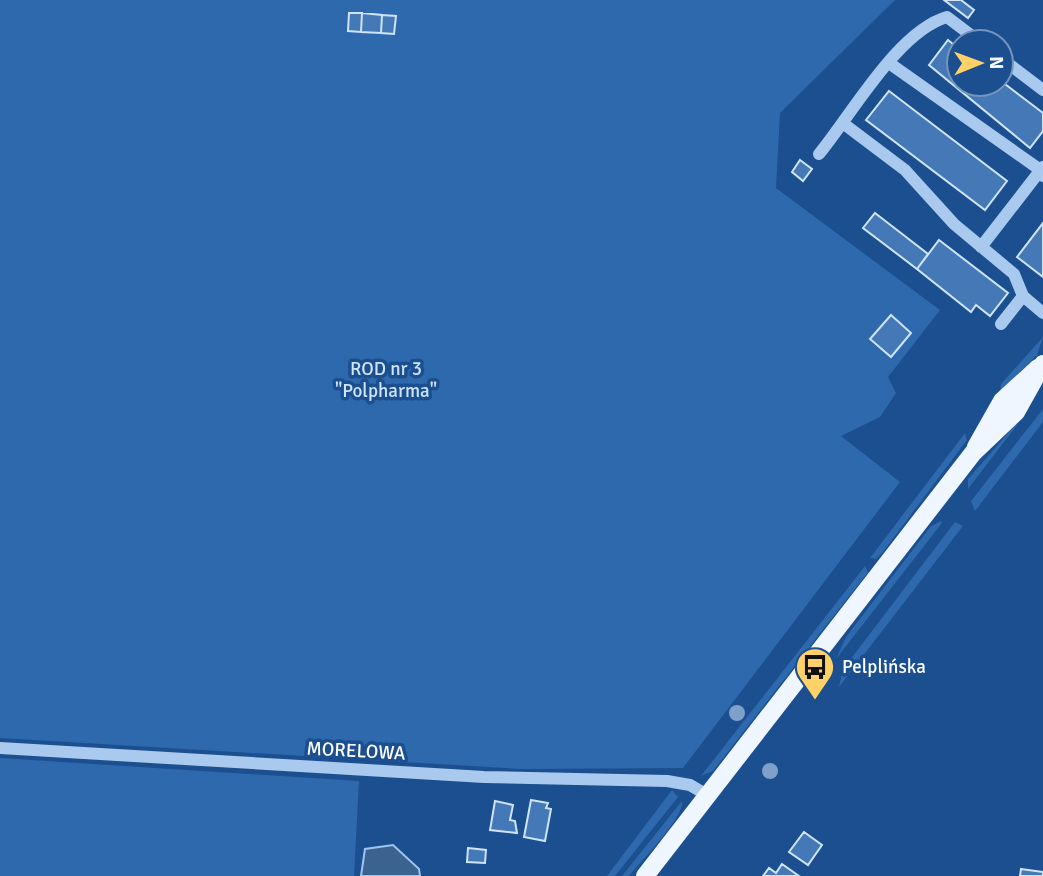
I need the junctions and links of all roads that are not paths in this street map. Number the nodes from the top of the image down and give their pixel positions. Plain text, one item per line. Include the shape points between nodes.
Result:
1 (962, 28) edge
2 (889, 63) junction
3 (1015, 69) edge
4 (1043, 90) edge
5 (844, 124) junction
6 (819, 154) dead end
7 (1042, 171) edge
8 (981, 247) junction
9 (1023, 296) junction
10 (1043, 313) edge
11 (1001, 324) dead end
12 (1043, 364) edge
13 (0, 748) edge
14 (708, 796) junction
15 (645, 876) edge

1 - 2 street via 947,17 929,22
2 - 5 street
2 - 7 street
3 - 4 street
5 - 6 street
5 - 8 street via 905,170
7 - 8 street
8 - 9 street via 1014,274
9 - 10 street
9 - 11 street
12 - 14 main road via 1002,401 973,453
13 - 14 street, MORELOWA via 484,777 667,781 690,785
14 - 15 main road

